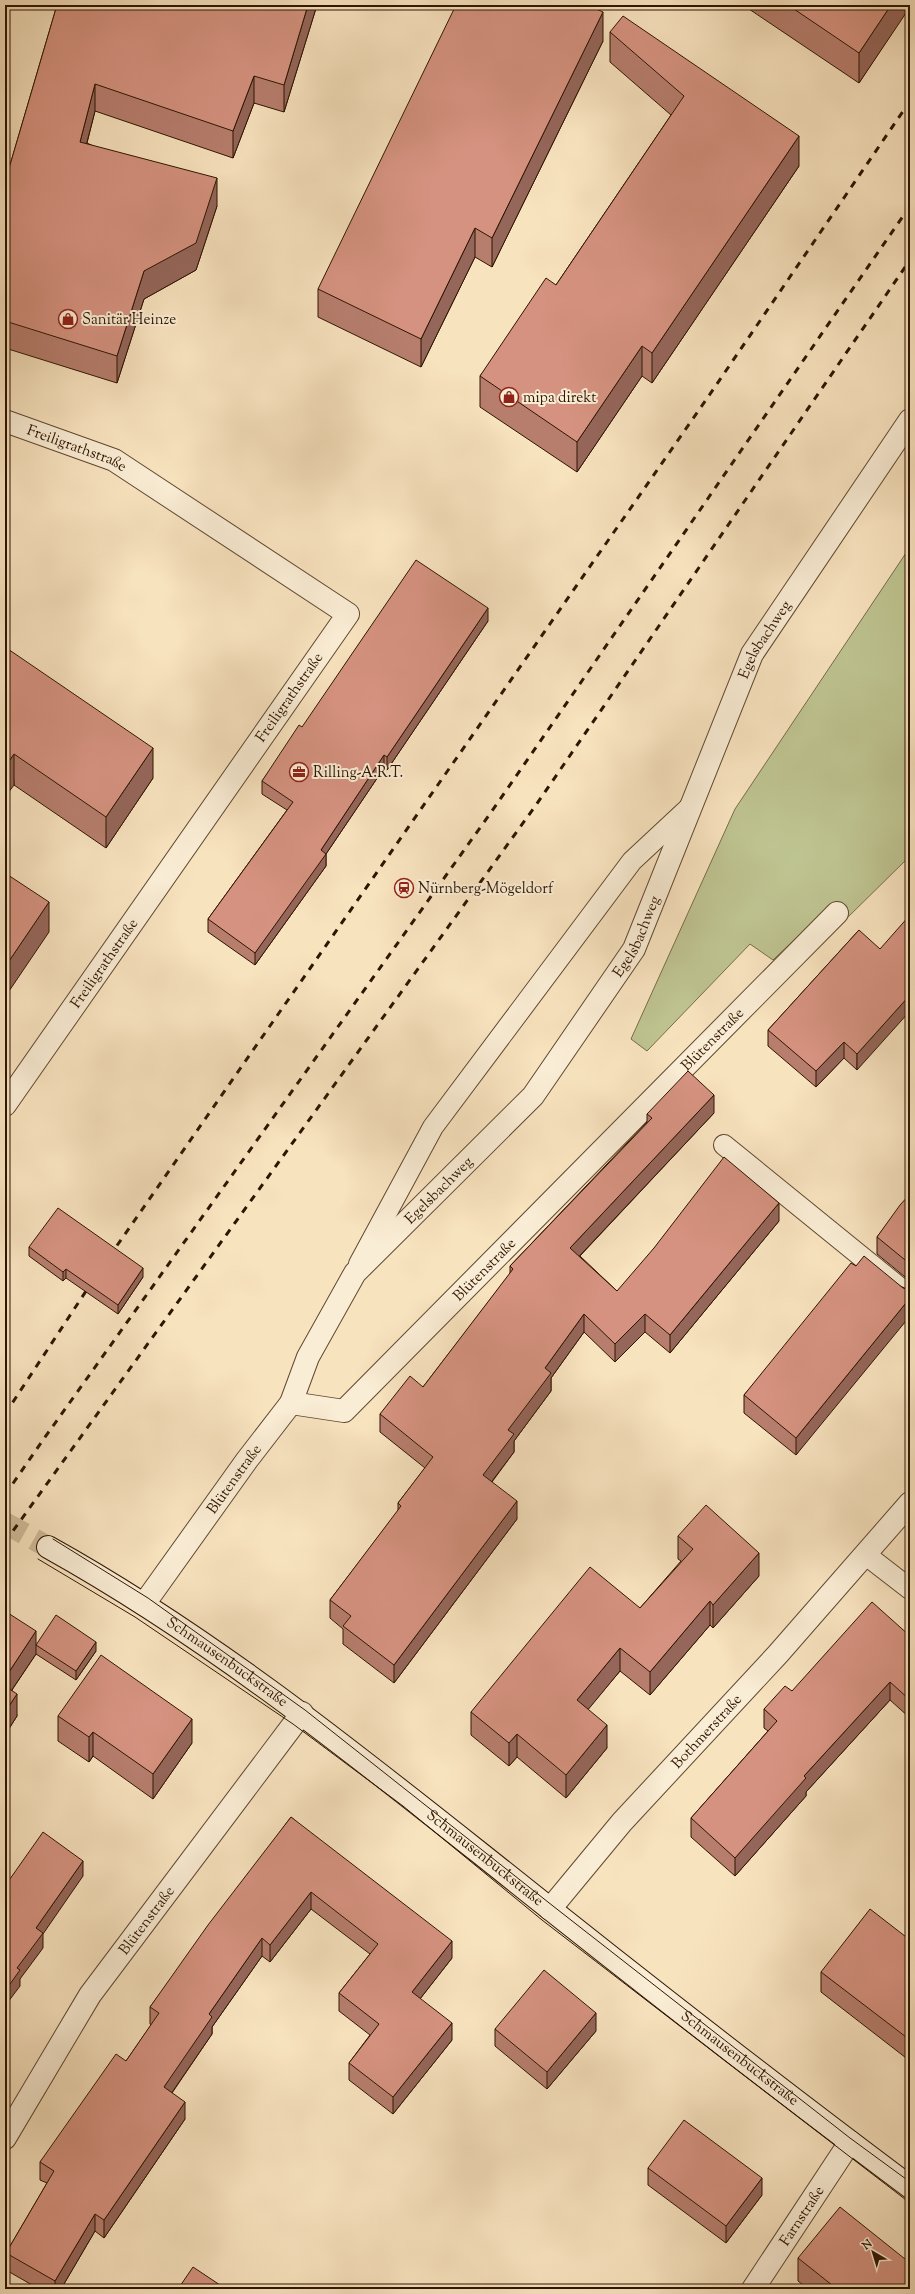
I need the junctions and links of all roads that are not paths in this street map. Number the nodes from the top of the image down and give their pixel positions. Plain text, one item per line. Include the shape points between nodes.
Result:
1 (910, 420) edge
2 (5, 421) edge
3 (691, 806) junction
4 (838, 913) dead end
5 (5, 1105) edge
6 (724, 1145) dead end
7 (355, 1273) junction
8 (910, 1296) edge
9 (291, 1403) junction
10 (910, 1503) edge
11 (48, 1547) tunnel mouth
12 (866, 1555) junction
13 (910, 1589) edge
14 (144, 1604) junction
15 (302, 1713) junction
16 (550, 1909) junction
17 (5, 2138) edge
18 (850, 2142) junction
19 (910, 2187) edge
20 (753, 2289) edge

1 - 3 street, Egelsbachweg via 752,654
2 - 5 street, Freiligrathstraße via 114,460 348,614
3 - 7 lane via 632,861 433,1127
3 - 7 street, Egelsbachweg via 634,950 533,1096
4 - 9 street, Blütenstraße via 344,1411
6 - 8 lane
7 - 9 street, Egelsbachweg via 308,1357
9 - 14 street, Blütenstraße
10 - 12 street, Bothmerstraße
11 - 14 street, Schmausenbuckstraße
12 - 13 lane
12 - 16 street, Bothmerstraße via 622,1822
14 - 15 street, Schmausenbuckstraße
15 - 16 street, Schmausenbuckstraße
15 - 17 street, Blütenstraße via 90,1995
16 - 18 street, Schmausenbuckstraße
18 - 19 street, Schmausenbuckstraße
18 - 20 street, Farnstraße

